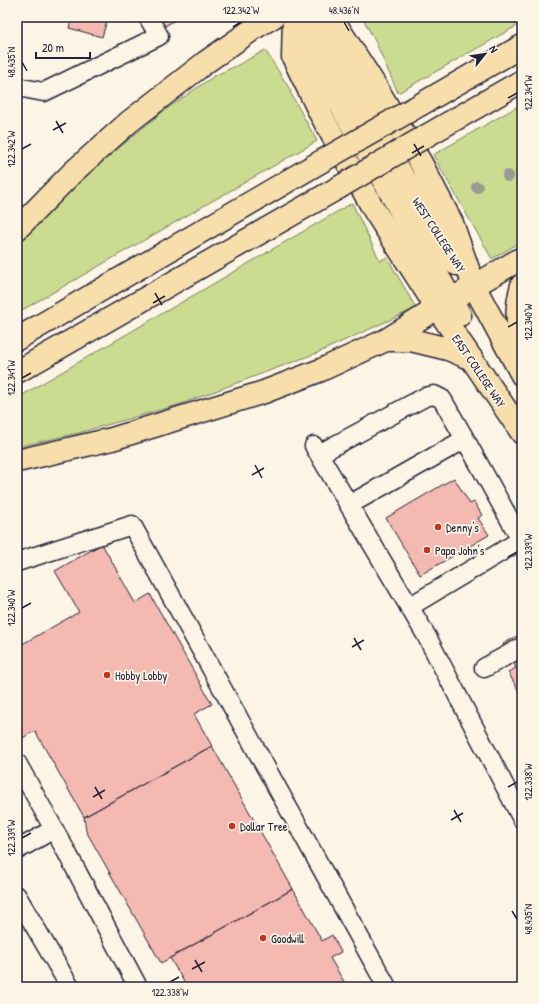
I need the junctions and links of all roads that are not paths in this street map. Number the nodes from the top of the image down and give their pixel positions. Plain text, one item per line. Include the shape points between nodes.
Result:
1 (148, 17) edge
2 (273, 17) edge
3 (294, 17) edge
4 (300, 17) edge
5 (304, 17) edge
6 (319, 17) edge
7 (522, 46) edge
8 (522, 81) edge
9 (17, 87) edge
10 (17, 229) edge
11 (522, 258) edge
12 (522, 285) edge
13 (474, 286) junction
14 (444, 304) junction
15 (522, 338) edge
16 (17, 339) edge
17 (386, 340) junction
18 (472, 360) junction
19 (17, 372) edge
20 (522, 374) edge
21 (522, 425) edge
22 (522, 433) edge
23 (465, 439) junction
24 (17, 461) edge
25 (349, 505) junction
26 (17, 562) edge
27 (409, 607) junction
28 (522, 647) edge
29 (484, 668) dead end
30 (17, 763) edge
31 (520, 810) edge
32 (54, 830) junction
33 (17, 850) edge
34 (17, 896) edge
35 (70, 987) edge
36 (138, 987) edge
37 (387, 987) edge

1 - 9 street via 159,36 44,92
2 - 10 main road via 206,62 128,122 73,172
3 - 14 main road via 293,57 322,115 374,210
4 - 14 main road, WEST COLLEGE WAY via 322,72
5 - 13 main road, WEST COLLEGE WAY via 337,62 458,268
6 - 13 main road, WEST COLLEGE WAY via 337,26 421,163 452,223
7 - 16 main road, bridge
8 - 19 main road, bridge
11 - 13 main road
12 - 15 main road via 516,311
13 - 14 main road
13 - 20 main road
14 - 17 main road
14 - 18 main road, EAST COLLEGE WAY
14 - 21 main road, EAST COLLEGE WAY
17 - 18 main road via 411,340 448,350
17 - 24 main road via 321,370 264,392 112,439
18 - 22 main road, EAST COLLEGE WAY
23 - 25 street
23 - 25 street via 442,399 434,395 316,450
23 - 27 street via 521,540
25 - 27 street
26 - 37 street via 132,525
27 - 31 street
28 - 29 street
30 - 32 street
32 - 33 street
32 - 36 street
34 - 35 street

